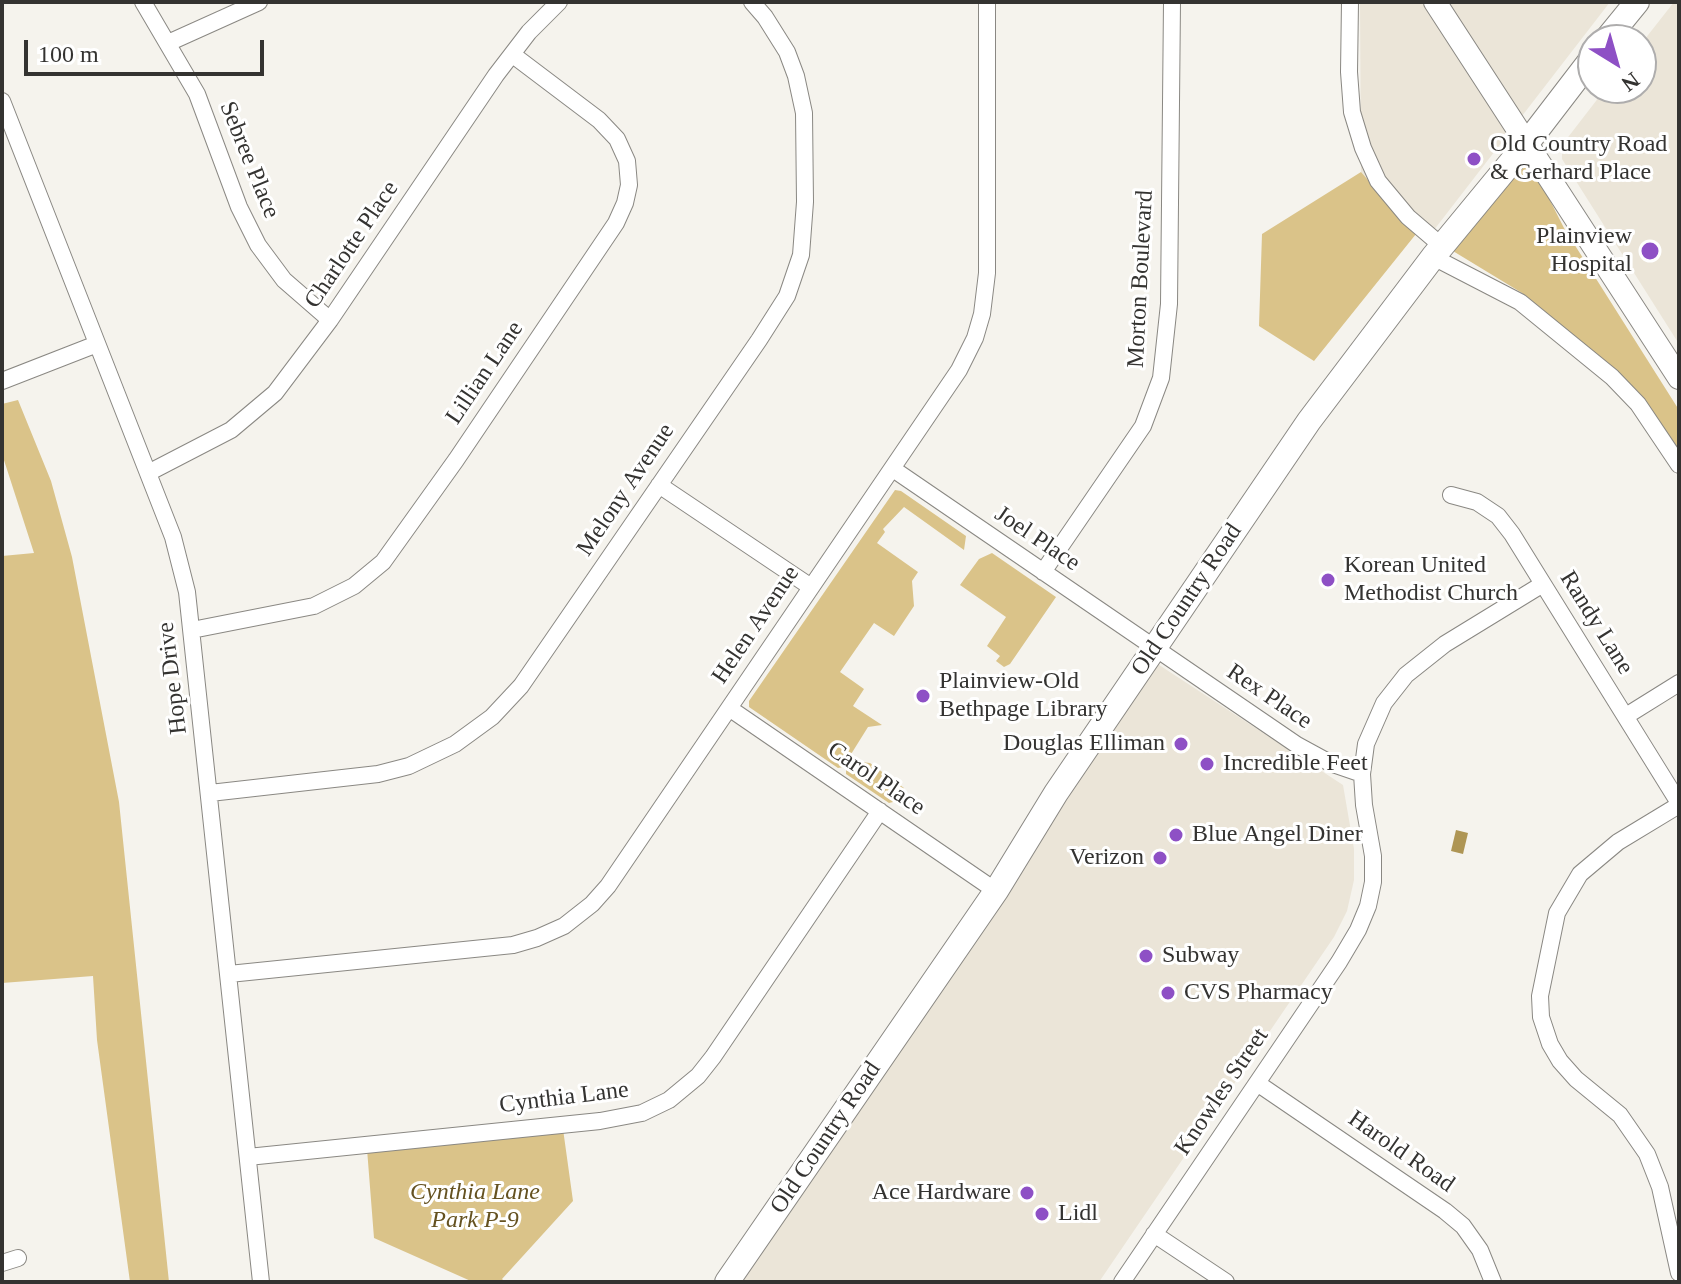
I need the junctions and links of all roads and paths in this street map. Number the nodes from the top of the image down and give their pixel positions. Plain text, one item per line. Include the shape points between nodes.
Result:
1 (143, 2) edge
2 (259, 2) edge
3 (559, 2) edge
4 (752, 2) edge
5 (987, 2) edge
6 (1172, 2) edge
7 (1350, 2) edge
8 (1435, 2) edge
9 (1637, 2) edge
10 (1619, 24) edge
11 (168, 43) junction
12 (513, 55) junction
13 (1577, 78) edge
14 (2, 101) edge
15 (1527, 143) junction
16 (1437, 252) junction
17 (330, 320) junction
18 (97, 344) junction
19 (1679, 378) edge
20 (2, 381) edge
21 (1679, 465) edge
22 (893, 469) junction
23 (148, 473) junction
24 (659, 485) junction
25 (1451, 495) dead end
26 (1043, 572) junction
27 (1543, 584) junction
28 (811, 587) junction
29 (192, 630) junction
30 (1155, 648) junction
31 (1679, 683) edge
32 (729, 708) junction
33 (1626, 716) junction
34 (1362, 774) junction
35 (210, 793) junction
36 (1679, 804) edge
37 (880, 811) junction
38 (996, 891) junction
39 (229, 974) junction
40 (1257, 1083) junction
41 (248, 1157) junction
42 (1154, 1234) junction
43 (1679, 1270) edge
44 (261, 1282) edge
45 (727, 1282) edge
46 (1122, 1282) edge
47 (1226, 1282) edge
48 (1493, 1282) edge

1 - 11 street, Sebree Place
2 - 11 street
3 - 12 street, Charlotte Place
4 - 24 street, Melony Avenue via 787,52 804,113 801,255 787,296
5 - 22 street, Helen Avenue via 987,273 982,314 959,370
6 - 26 street, Morton Boulevard via 1169,304 1161,378 1143,426
7 - 16 street via 1352,112 1363,148 1378,181
8 - 15 street
9 - 10 main road
11 - 17 street, Sebree Place via 197,94 258,245 284,280
12 - 17 street, Charlotte Place
12 - 29 street, Lillian Lane via 617,139 627,161 629,185 616,223 383,562 354,586 314,606
13 - 15 main road, Old Country Road
14 - 18 street, Hope Drive
15 - 16 main road, Old Country Road
15 - 19 street
16 - 21 street via 1520,302 1612,377 1638,404
16 - 30 main road, Old Country Road via 1309,421
17 - 23 street, Charlotte Place via 255,413 205,446
18 - 20 street
18 - 23 street, Hope Drive
22 - 26 street, Joel Place
22 - 28 street, Helen Avenue
23 - 29 street, Hope Drive via 173,537
24 - 28 street
24 - 35 street, Melony Avenue via 521,686 475,731 432,756 378,774
25 - 27 street, Randy Lane via 1477,502 1498,516
26 - 30 street, Joel Place
27 - 33 street, Randy Lane
27 - 34 street, Knowles Street via 1445,644 1406,675 1384,703 1366,744
28 - 32 street, Helen Avenue
29 - 35 street, Hope Drive
30 - 34 street, Rex Place via 1297,745
30 - 38 main road, Old Country Road
31 - 33 street
32 - 37 street, Carol Place
32 - 39 street, Helen Avenue via 608,886 564,926 513,945
33 - 36 street, Randy Lane
34 - 40 street, Knowles Street via 1373,856 1368,906 1339,962
35 - 39 street, Hope Drive
36 - 43 street via 1618,842 1580,874 1557,913 1540,996 1545,1030 1560,1061 1620,1115 1647,1154
37 - 38 street, Carol Place
37 - 41 street, Cynthia Lane via 713,1057 669,1100 642,1113 600,1121
38 - 45 main road, Old Country Road
39 - 41 street, Hope Drive
40 - 42 street, Knowles Street
40 - 48 street, Harold Road via 1463,1226
41 - 44 street, Hope Drive
42 - 46 street, Knowles Street
42 - 47 street

